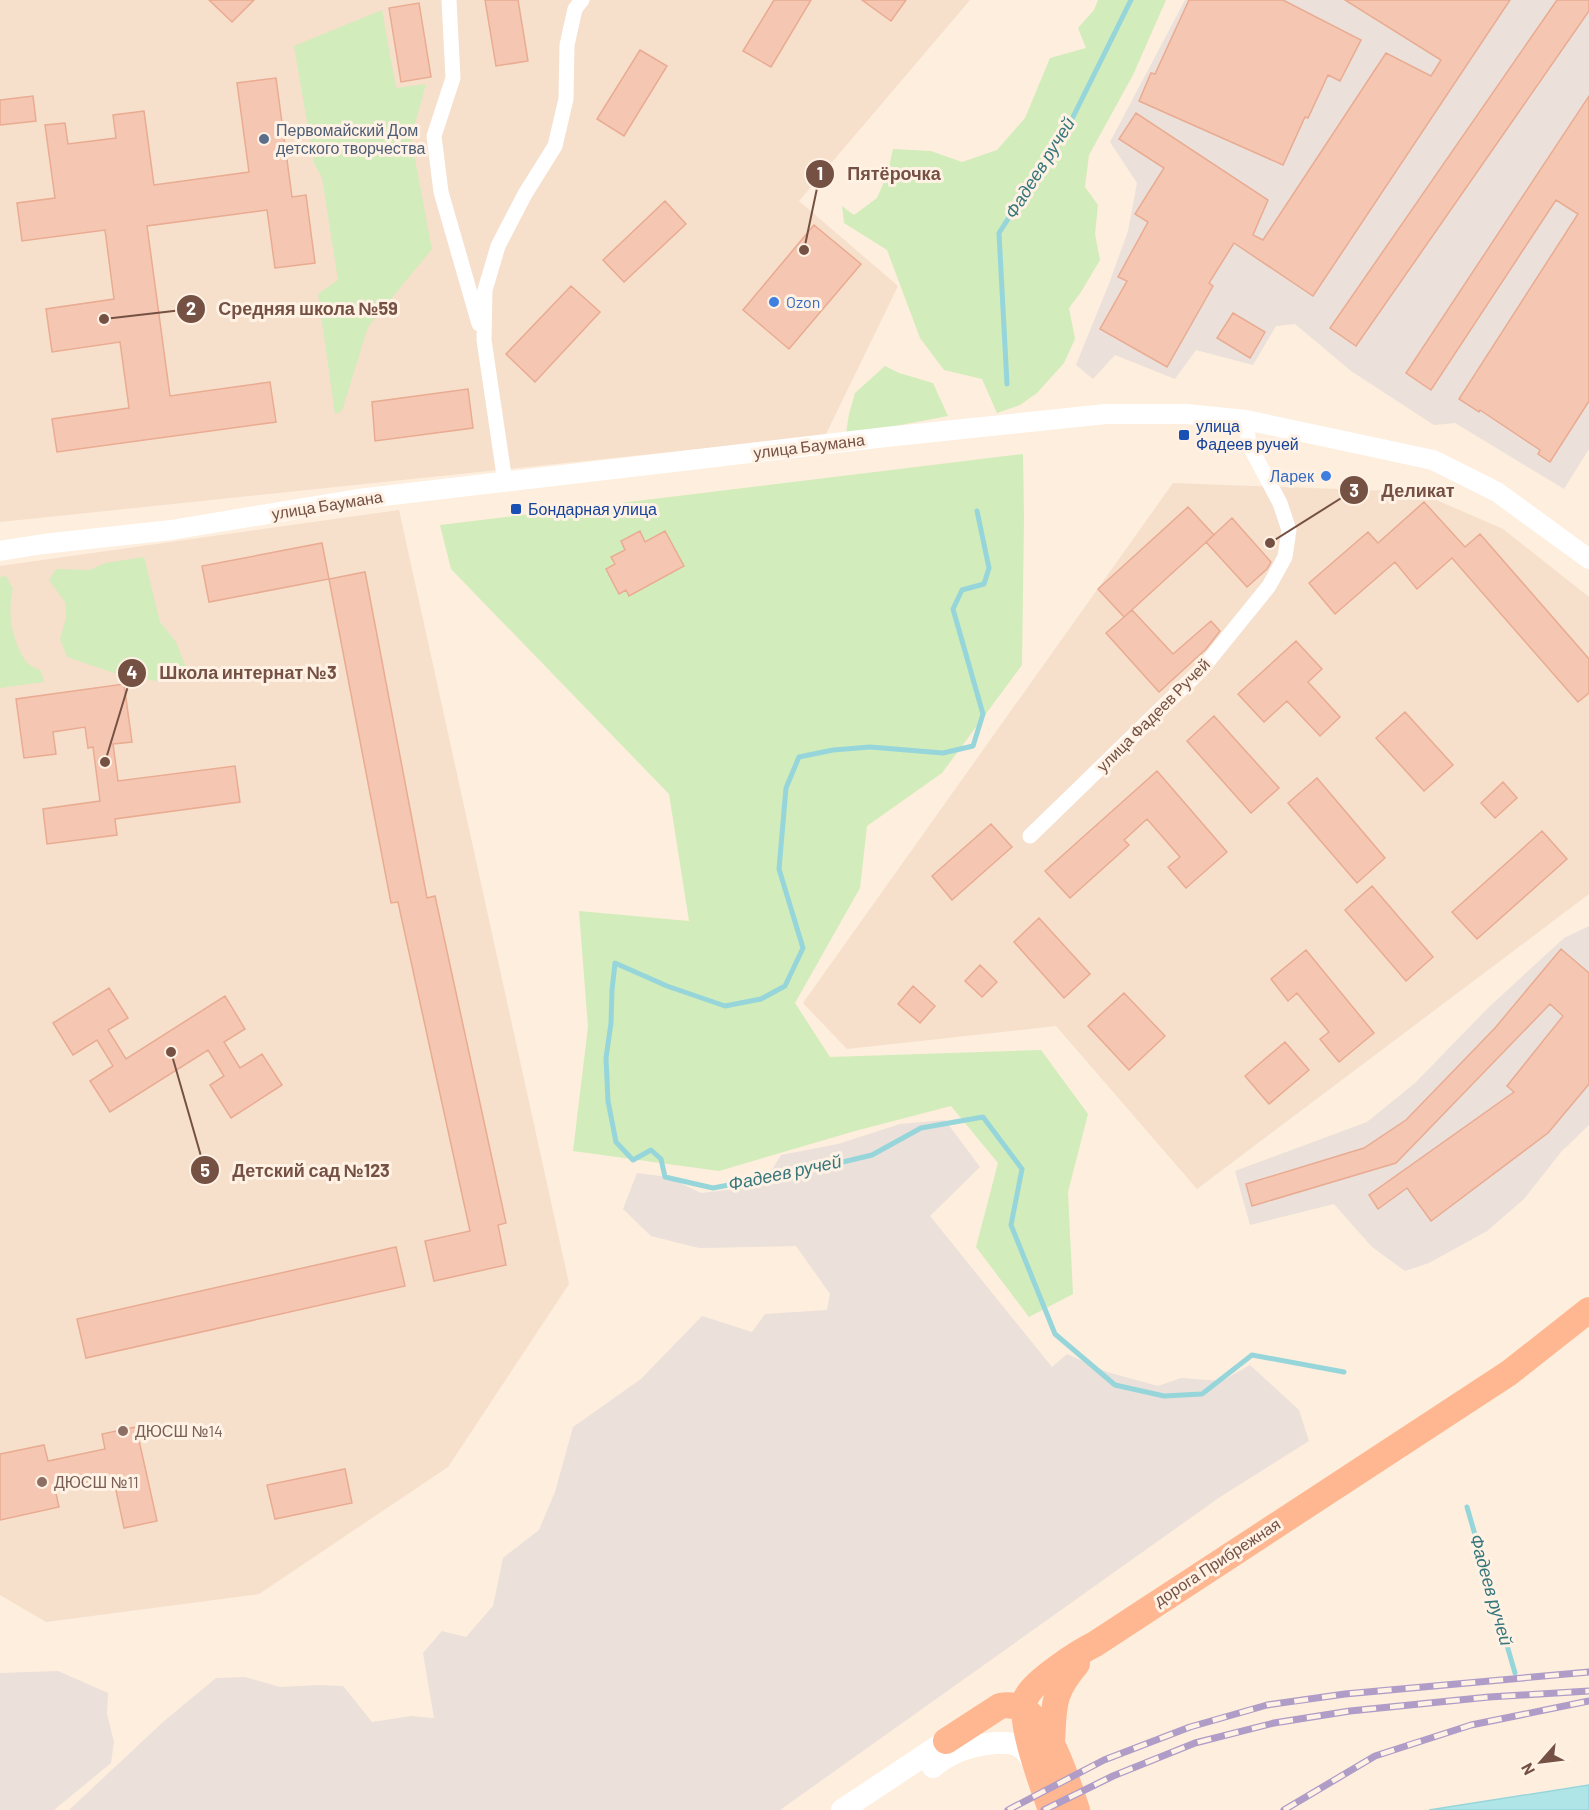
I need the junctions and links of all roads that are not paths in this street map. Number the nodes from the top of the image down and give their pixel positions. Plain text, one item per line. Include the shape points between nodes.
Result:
1 (449, 0) edge
2 (582, 0) edge
3 (484, 340) junction
4 (1246, 420) junction
5 (505, 482) junction
6 (0, 551) edge
7 (1589, 560) edge
8 (1030, 836) dead end
9 (1589, 1310) edge
10 (1095, 1644) junction
11 (1070, 1658) junction
12 (1025, 1710) junction
13 (946, 1741) junction
14 (1052, 1742) junction
15 (1048, 1777) junction
16 (842, 1810) edge
17 (866, 1810) edge
18 (1051, 1810) edge
19 (1077, 1810) edge

1 - 3 street via 453,78 434,136 441,192
2 - 3 street via 575,9 567,45 566,99 555,146 498,246 485,290
3 - 5 street
4 - 5 street, улица Баумана via 1186,414 1106,414
4 - 7 street, улица Баумана via 1433,460 1497,492
4 - 8 street, улица Фадеев Ручей via 1249,445 1280,503 1289,531 1286,557 1269,586 1201,670
5 - 6 street, улица Баумана
9 - 10 highway, дорога Прибрежная via 1509,1373
10 - 11 highway, дорога Прибрежная
10 - 14 highway via 1059,1688
11 - 12 highway via 1030,1692
11 - 13 main road, дорога Прибрежная
12 - 13 highway via 1011,1704 1000,1706
12 - 14 highway
12 - 15 highway
13 - 16 main road, дорога Прибрежная
14 - 15 highway
15 - 17 main road via 1022,1747 996,1743 979,1746 954,1753
15 - 18 highway
15 - 19 highway

